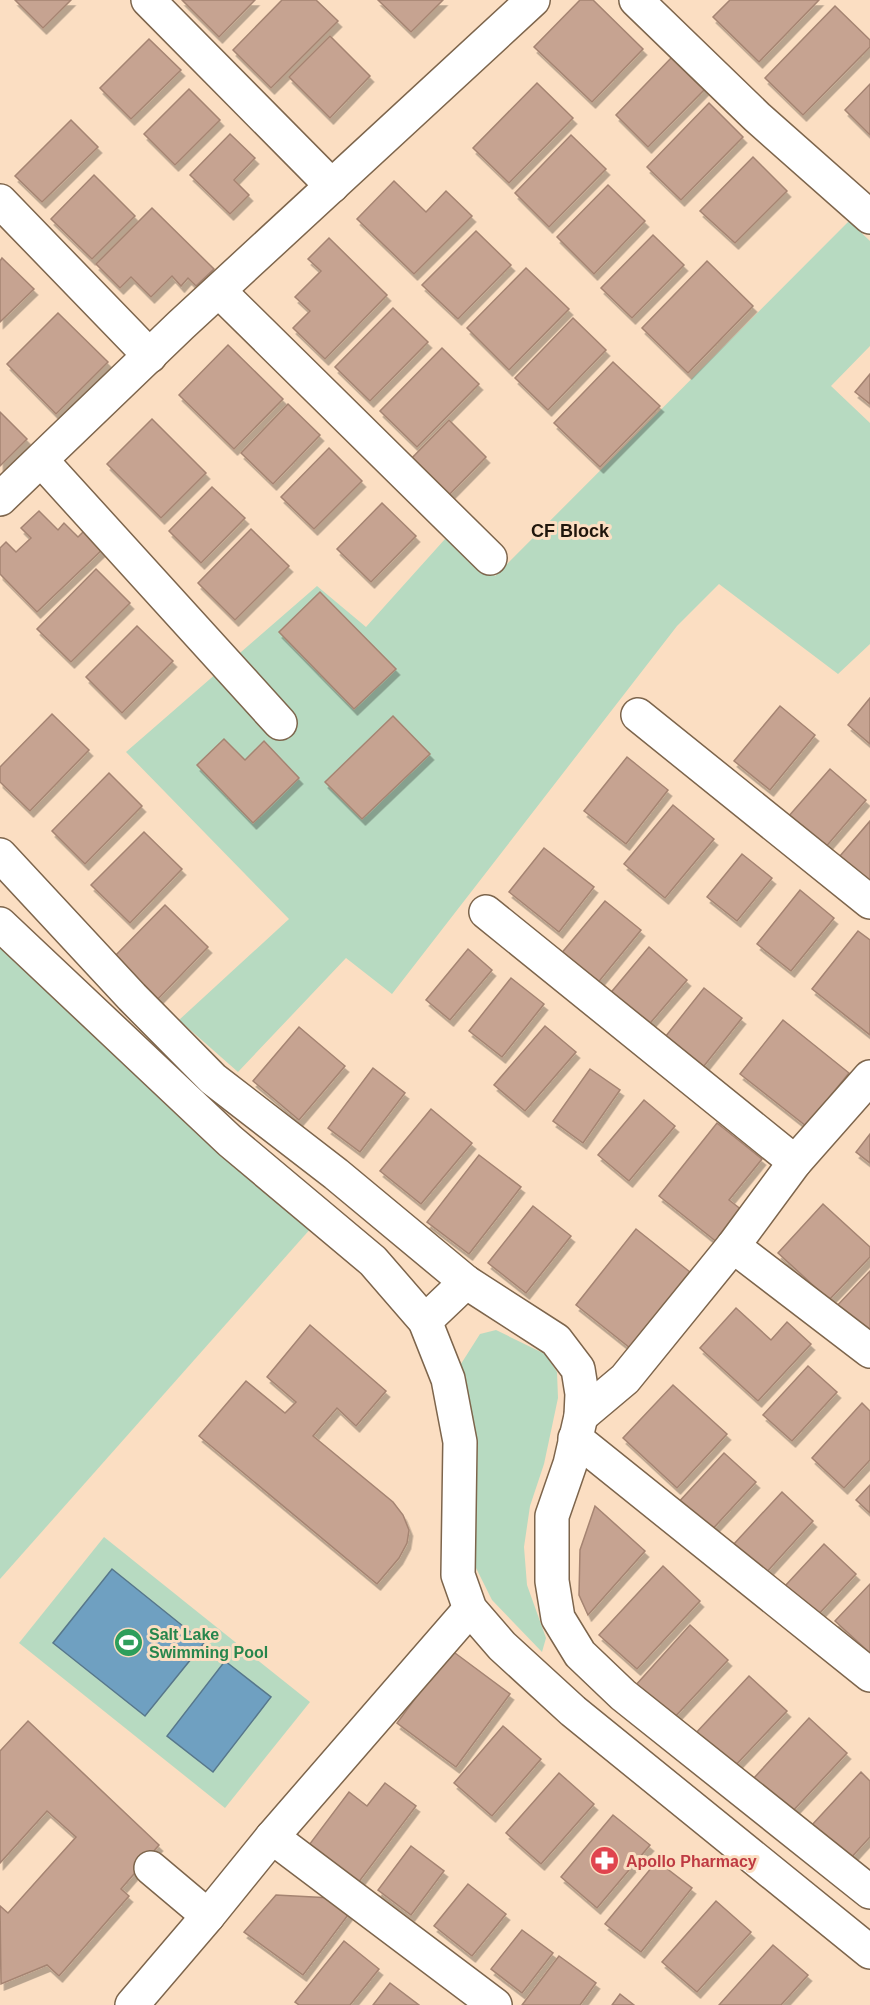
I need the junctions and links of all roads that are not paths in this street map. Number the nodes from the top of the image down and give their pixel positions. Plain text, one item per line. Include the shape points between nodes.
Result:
1 (148, 0) edge
2 (636, 0) edge
3 (526, 2) edge
4 (332, 186) junction
5 (0, 201) edge
6 (870, 217) edge
7 (219, 291) junction
8 (150, 356) junction
9 (41, 460) junction
10 (0, 499) edge
11 (490, 558) dead end
12 (638, 715) dead end
13 (280, 723) dead end
14 (0, 855) edge
15 (870, 902) edge
16 (486, 912) dead end
17 (0, 924) edge
18 (870, 1077) edge
19 (795, 1162) junction
20 (733, 1246) junction
21 (466, 1282) junction
22 (425, 1321) junction
23 (870, 1352) edge
24 (578, 1427) junction
25 (470, 1609) junction
26 (580, 1654) junction
27 (870, 1675) edge
28 (539, 1681) junction
29 (272, 1836) junction
30 (833, 1863) junction
31 (151, 1868) dead end
32 (870, 1892) edge
33 (804, 1898) junction
34 (208, 1916) junction
35 (870, 1952) edge
36 (132, 2005) edge
37 (495, 2005) edge

1 - 4 street
2 - 6 street via 757,117
3 - 4 street
4 - 7 street
5 - 8 street
7 - 8 street
7 - 11 street
8 - 9 street
9 - 10 street
9 - 13 street
12 - 15 street
14 - 21 street via 213,1079
16 - 19 street
17 - 22 street via 230,1141 372,1261
18 - 19 street
19 - 20 street
20 - 23 street
20 - 24 street via 625,1379
21 - 22 street
21 - 24 street via 556,1340 578,1369 582,1394
22 - 25 street via 448,1379 460,1442 458,1575
24 - 26 street via 552,1516 552,1581 558,1618
24 - 27 street
25 - 28 street
25 - 29 street
26 - 28 street
26 - 30 street via 623,1695
28 - 33 street
29 - 34 street
29 - 37 street
30 - 32 street
30 - 33 street
31 - 34 street
33 - 35 street
34 - 36 street

